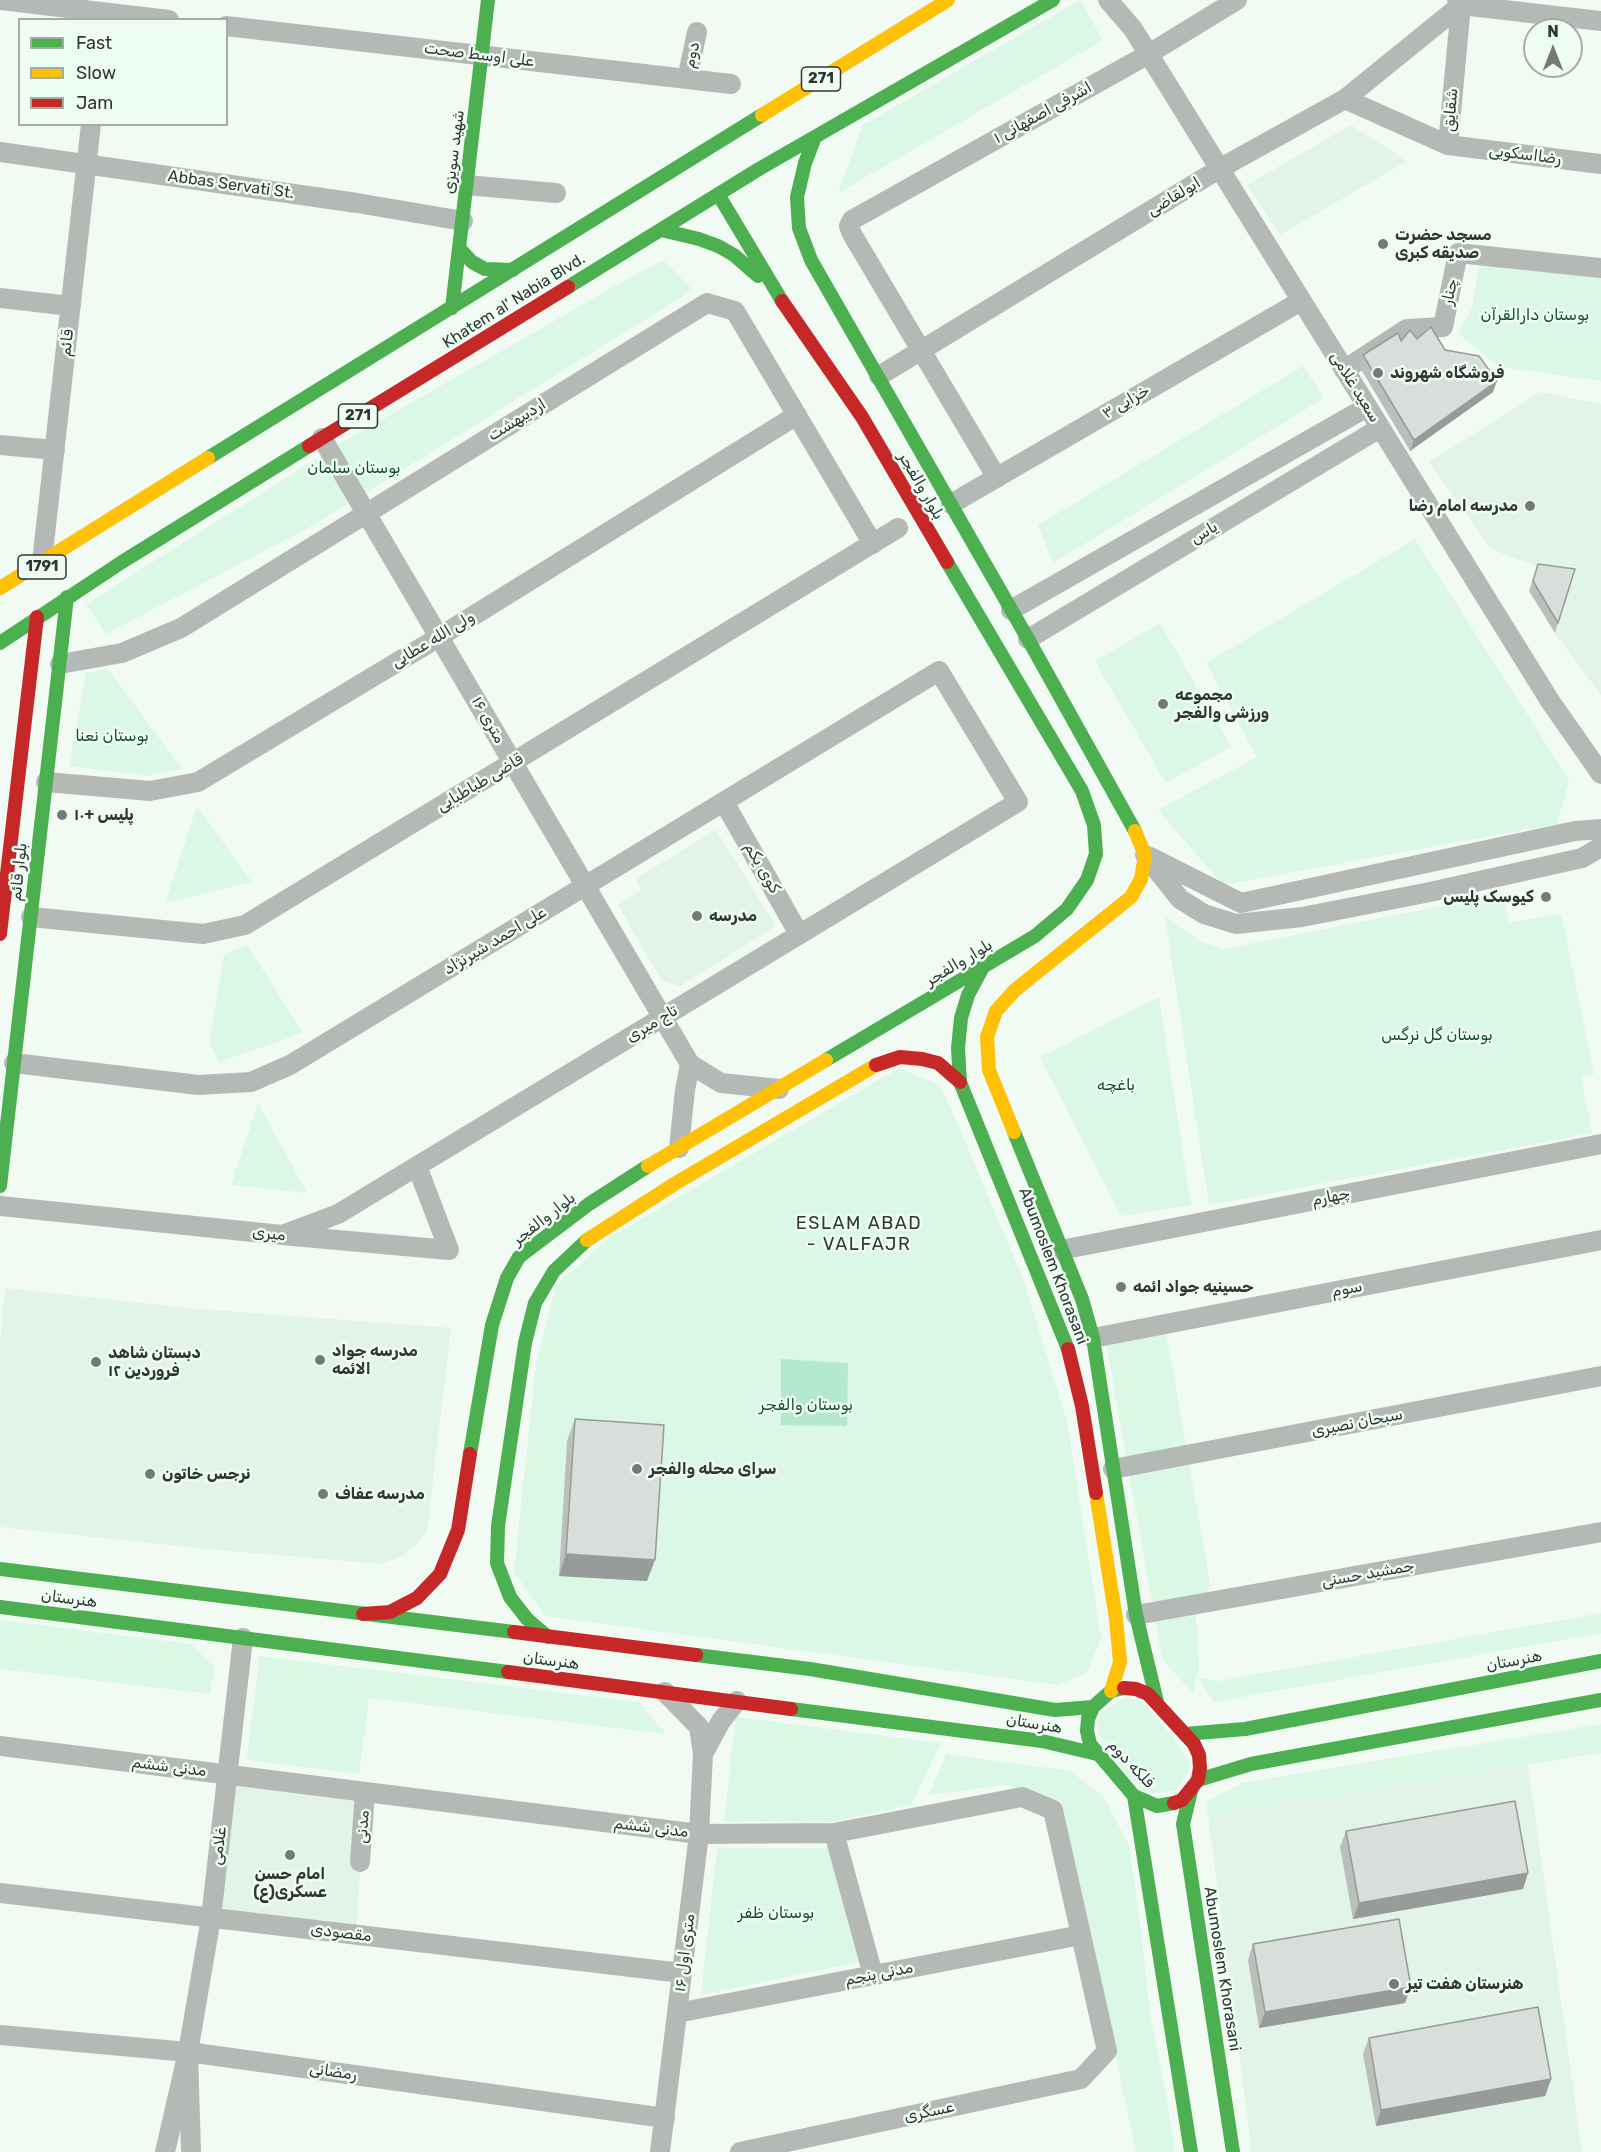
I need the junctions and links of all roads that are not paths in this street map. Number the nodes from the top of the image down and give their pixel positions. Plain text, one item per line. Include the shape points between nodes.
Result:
1 (0, 0) edge
2 (488, 0) edge
3 (948, 0) edge
4 (1053, 0) edge
5 (1108, 0) edge
6 (1237, 0) edge
7 (1459, 3) edge
8 (103, 16) edge
9 (136, 18) edge
10 (1601, 21) edge
11 (228, 26) edge
12 (697, 32) dead end
13 (482, 55) junction
14 (1147, 55) junction
15 (687, 79) junction
16 (731, 84) dead end
17 (1345, 99) junction
18 (91, 126) edge
19 (814, 137) junction
20 (1448, 145) junction
21 (0, 152) edge
22 (1601, 164) edge
23 (86, 165) junction
24 (1219, 169) junction
25 (466, 186) junction
26 (715, 190) junction
27 (556, 193) dead end
28 (462, 222) junction
29 (661, 230) junction
30 (459, 248) junction
31 (1601, 268) edge
32 (513, 270) junction
33 (773, 289) junction
34 (0, 298) edge
35 (1301, 301) junction
36 (71, 306) junction
37 (453, 313) junction
38 (474, 327) dead end
39 (494, 333) junction
40 (458, 337) dead end
41 (921, 351) junction
42 (446, 362) junction
43 (1344, 370) junction
44 (879, 376) junction
45 (1367, 407) junction
46 (797, 415) junction
47 (1380, 428) junction
48 (322, 438) junction
49 (0, 445) edge
50 (55, 450) junction
51 (997, 478) junction
52 (951, 504) junction
53 (366, 513) junction
54 (898, 528) dead end
55 (873, 544) junction
56 (45, 565) junction
57 (40, 583) dead end
58 (0, 588) edge
59 (64, 593) junction
60 (38, 611) junction
61 (998, 618) junction
62 (439, 637) junction
63 (0, 642) edge
64 (1014, 647) junction
65 (60, 664) junction
66 (513, 763) junction
67 (1601, 774) edge
68 (46, 782) junction
69 (724, 802) junction
70 (1018, 802) joint
71 (1601, 829) edge
72 (1601, 847) edge
73 (1145, 855) junction
74 (4, 872) edge
75 (586, 886) junction
76 (31, 917) junction
77 (0, 933) edge
78 (799, 934) junction
79 (982, 969) junction
80 (663, 1017) junction
81 (14, 1063) junction
82 (690, 1064) junction
83 (960, 1082) junction
84 (779, 1089) junction
85 (1601, 1144) edge
86 (679, 1148) junction
87 (417, 1166) junction
88 (0, 1186) edge
89 (0, 1206) edge
90 (282, 1235) junction
91 (1601, 1240) edge
92 (1061, 1250) junction
93 (1093, 1338) junction
94 (1600, 1382) edge
95 (1113, 1469) junction
96 (1601, 1532) edge
97 (0, 1569) edge
98 (0, 1607) edge
99 (363, 1614) junction
100 (1136, 1615) junction
101 (548, 1637) junction
102 (243, 1638) junction
103 (1601, 1661) edge
104 (1111, 1691) junction
105 (665, 1692) junction
106 (1601, 1700) edge
107 (737, 1701) junction
108 (1157, 1702) junction
109 (1093, 1707) junction
110 (1185, 1734) junction
111 (0, 1746) edge
112 (703, 1754) junction
113 (1097, 1754) junction
114 (228, 1775) junction
115 (1194, 1786) junction
116 (365, 1792) junction
117 (1134, 1796) junction
118 (834, 1833) junction
119 (699, 1834) junction
120 (360, 1862) dead end
121 (0, 1893) edge
122 (211, 1918) junction
123 (1081, 1935) junction
124 (682, 1973) junction
125 (873, 1975) junction
126 (677, 2013) junction
127 (0, 2035) edge
128 (188, 2052) junction
129 (1107, 2052) joint
130 (664, 2118) junction
131 (165, 2152) edge
132 (191, 2152) edge
133 (660, 2152) edge
134 (740, 2152) edge
135 (1191, 2152) edge
136 (1233, 2152) edge

1 - 8 street
2 - 13 main road, شهید سویزی
3 - 32 main road, Khatem al' Nabia Blvd. / 271 via 697,162
4 - 19 main road, Khatem al' Nabia Blvd. / 271
5 - 14 street, سعید غلامی via 1133,29
6 - 14 street, اشرفی اصفهانی ۱
7 - 10 street
7 - 17 street, ابولقاضی
7 - 20 street, شقایق
8 - 9 street
11 - 13 street, علی اوسط صحت
12 - 15 street, دوم
13 - 15 street, علی اوسط صحت
13 - 25 main road, شهید سویزی
14 - 24 street, سعید غلامی
14 - 41 street, اشرفی اصفهانی ۱ via 852,220 852,234
15 - 16 street, علی اوسط صحت
17 - 20 street, شقایق
17 - 24 street, ابولقاضی
18 - 23 street, قائم / 1791
19 - 26 main road, Khatem al' Nabia Blvd. / 271
19 - 44 main road, بلوار والفجر via 797,197 799,228 811,260
20 - 22 street, رضااسکویی
21 - 23 street, Abbas Servati St.
23 - 28 street, Abbas Servati St.
23 - 36 street, قائم / 1791
24 - 35 street, سعید غلامی
24 - 41 street, ابولقاضی
25 - 27 street
25 - 28 main road, شهید سویزی
26 - 29 main road, Khatem al' Nabia Blvd. / 271
26 - 33 main road, بلوار والفجر
28 - 30 main road, شهید سویزی
29 - 33 main road via 718,246
29 - 39 main road, Khatem al' Nabia Blvd. / 271
30 - 32 main road via 484,269
30 - 37 main road, شهید سویزی
31 - 43 street, چنار via 1458,253 1443,327 1407,329
32 - 37 main road, Khatem al' Nabia Blvd. / 271
33 - 61 main road, بلوار والفجر
34 - 36 street
35 - 43 street, سعید غلامی
35 - 51 street, خزایی ۳
36 - 50 street, قائم / 1791
37 - 56 main road, Khatem al' Nabia Blvd. / 271 via 119,512
38 - 39 main road
39 - 42 main road, Khatem al' Nabia Blvd. / 271
40 - 42 main road
41 - 44 street, ابولقاضی
41 - 51 street
42 - 48 main road, Khatem al' Nabia Blvd. / 271
43 - 45 street, سعید غلامی
44 - 52 main road, بلوار والفجر
45 - 47 street, سعید غلامی
45 - 61 street, یاس
46 - 53 street, اردیبهشت via 735,311 707,303
46 - 55 street, اردیبهشت
46 - 62 street, ولی الله عطایی
47 - 64 street, یاس
47 - 67 street, سعید غلامی via 1550,701
48 - 53 street, ۱۶ متری
48 - 59 main road, Khatem al' Nabia Blvd. / 271
49 - 50 street
50 - 56 street, قائم / 1791
51 - 52 street, خزایی ۳
52 - 61 main road, بلوار والفجر
53 - 62 street, ۱۶ متری
53 - 65 street, اردیبهشت via 181,628 122,653
54 - 55 street, قاضی طباطبایی
55 - 66 street, قاضی طباطبایی
56 - 57 main road, 1791
56 - 58 main road, Khatem al' Nabia Blvd. / 271
59 - 60 main road, Khatem al' Nabia Blvd. / 271
59 - 65 main road, بلوار قائم / 1791
60 - 63 main road, Khatem al' Nabia Blvd. / 271
60 - 74 main road, بلوار قائم
61 - 64 main road, بلوار والفجر
61 - 64 main road, بلوار والفجر
62 - 66 street, ۱۶ متری
62 - 68 street, ولی الله عطایی via 198,782 150,790
64 - 73 main road, بلوار والفجر via 1132,826
64 - 79 main road, بلوار والفجر via 1082,791 1094,825 1096,854 1087,880 1067,909 1035,936
65 - 68 main road, بلوار قائم / 1791
66 - 75 street, ۱۶ متری
66 - 76 street, قاضی طباطبایی via 245,925 203,934
68 - 76 main road, بلوار قائم / 1791
69 - 70 street, علی احمد شیرنژاد via 939,671
69 - 75 street, علی احمد شیرنژاد
69 - 78 street, کوی یکم
70 - 78 street, تاج میری
71 - 73 street via 1575,831 1241,903
72 - 73 street via 1582,858 1430,892 1302,918 1236,924 1204,914 1180,899
73 - 92 main road, Abumoslem Khorasani via 1141,879 1131,897 1024,982 996,1011 987,1037 989,1070
74 - 77 main road, بلوار قائم
75 - 80 street, ۱۶ متری
75 - 81 street, علی احمد شیرنژاد via 290,1065 251,1082 198,1085
76 - 81 main road, بلوار قائم / 1791
78 - 80 street, تاج میری
79 - 83 main road, Abumoslem Khorasani via 961,1018
79 - 84 main road, بلوار والفجر
80 - 82 street, ۱۶ متری
80 - 87 street, تاج میری
81 - 88 main road, بلوار قائم / 1791
82 - 84 street via 721,1083
82 - 86 street
83 - 101 main road via 938,1063 900,1057 881,1062 676,1183 585,1242 554,1271 536,1303 525,1343 498,1526 497,1563 510,1597
83 - 104 main road, Abumoslem Khorasani via 1067,1345 1083,1417 1116,1619 1120,1662
84 - 86 main road, بلوار والفجر
85 - 92 street, چهارم
86 - 99 main road, بلوار والفجر via 589,1204 519,1257 507,1278 492,1325 458,1530 440,1574 417,1598 390,1612
87 - 90 street, تاج میری via 338,1214
87 - 90 street, میری via 449,1250
89 - 90 street, میری
91 - 93 street, سوم
92 - 93 main road, Abumoslem Khorasani
93 - 95 main road, Abumoslem Khorasani
94 - 95 street, سبحان نصیری
95 - 100 main road, Abumoslem Khorasani
96 - 100 street, جمشید حسنی
97 - 99 main road, هنرستان
98 - 102 main road, هنرستان
99 - 101 main road, هنرستان
100 - 108 main road, Abumoslem Khorasani
101 - 109 main road, هنرستان via 810,1669 1055,1710
102 - 105 main road, هنرستان
102 - 114 street, غلامی
103 - 110 main road, هنرستان via 1245,1729
104 - 108 main road via 1136,1689
104 - 109 main road
105 - 107 main road, هنرستان
105 - 112 street, ۱۶ متری اول via 699,1727
106 - 115 main road via 1251,1764
107 - 112 street, ۱۶ متری اول
107 - 113 main road, هنرستان via 1042,1741
108 - 110 main road
109 - 113 main road, فلکه دوم via 1087,1731
110 - 115 main road via 1199,1755 1200,1768
111 - 114 street, مدنی ششم
112 - 119 street, ۱۶ متری اول
113 - 117 main road, فلکه دوم
114 - 116 street, مدنی ششم
114 - 122 street, غلامی
115 - 117 main road, فلکه دوم via 1182,1800 1170,1804 1157,1806
115 - 136 main road, Abumoslem Khorasani via 1183,1824
116 - 119 street, مدنی ششم
116 - 120 street, مدنی
117 - 135 main road
118 - 119 street, مدنی ششم
118 - 123 street, مدنی ششم via 1022,1797 1053,1810
118 - 125 street
119 - 124 street, ۱۶ متری اول
121 - 122 street, مقصودی
122 - 124 street, مقصودی
122 - 128 street, غلامی
123 - 125 street, مدنی پنجم
123 - 129 street, مدنی ششم
124 - 126 street, ۱۶ متری اول
125 - 126 street, مدنی پنجم
126 - 130 street, ۱۶ متری اول
127 - 128 street, رمضانی
128 - 130 street, رمضانی
128 - 131 street
128 - 132 street
129 - 134 street, عسگری via 1081,2079
130 - 133 street, ۱۶ متری اول

